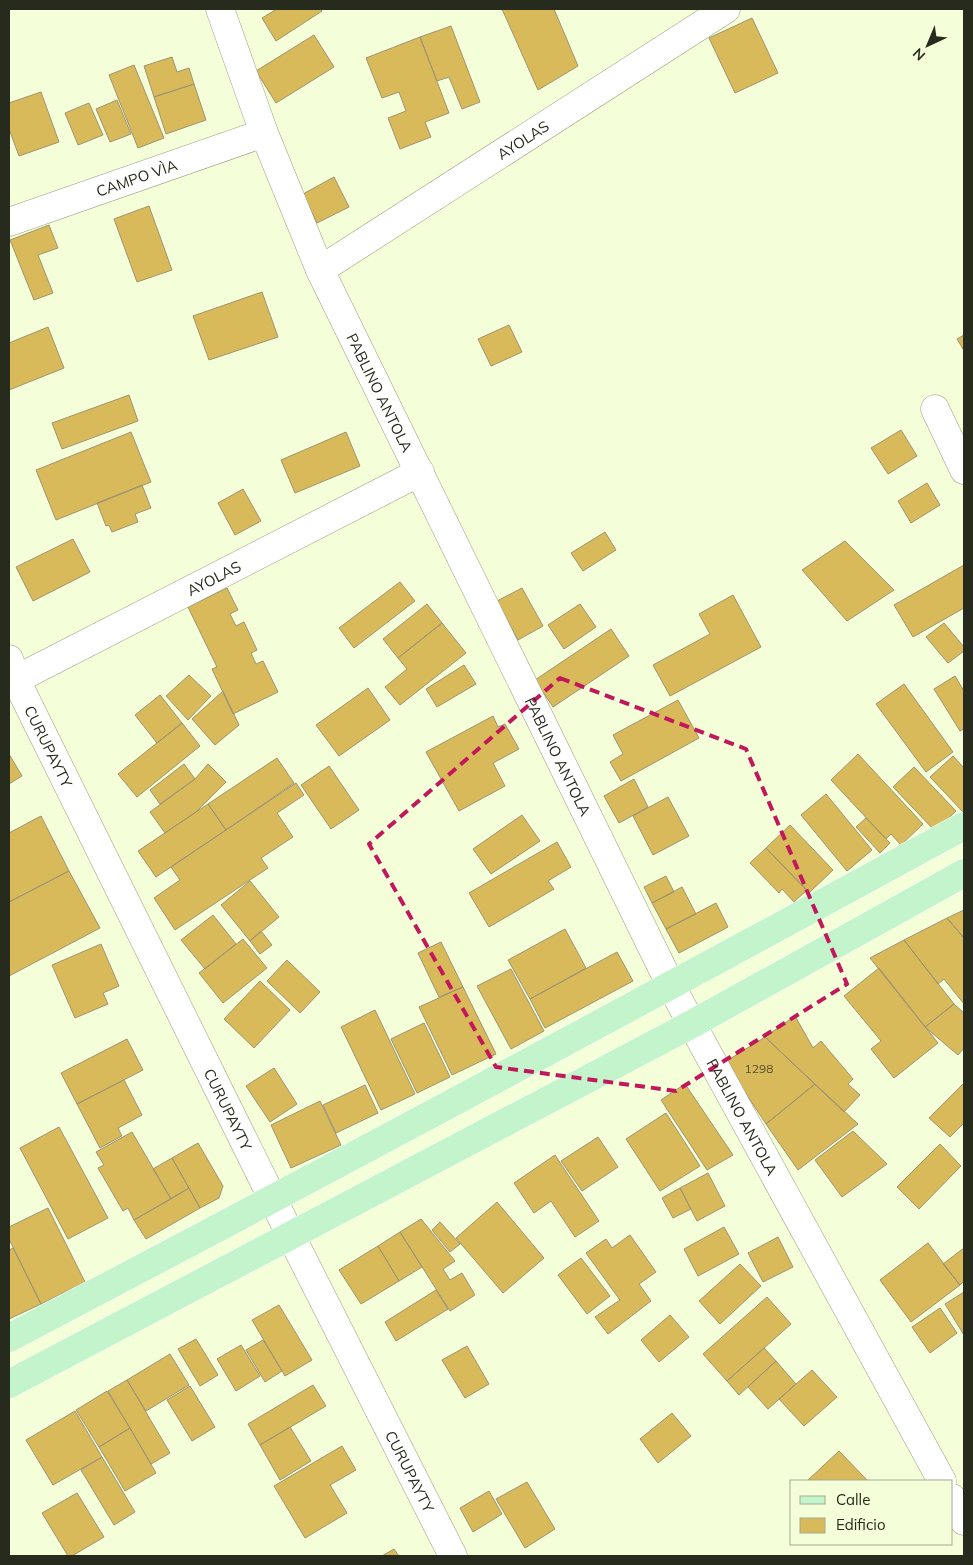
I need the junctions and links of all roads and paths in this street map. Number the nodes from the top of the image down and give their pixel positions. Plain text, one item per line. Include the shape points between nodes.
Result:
1 (220, 9) edge
2 (726, 9) edge
3 (264, 133) junction
4 (9, 222) edge
5 (320, 270) junction
6 (935, 409) dead end
7 (964, 470) edge
8 (420, 472) junction
9 (11, 674) edge
10 (964, 826) edge
11 (964, 873) edge
12 (671, 986) junction
13 (692, 1024) junction
14 (273, 1200) junction
15 (291, 1236) junction
16 (9, 1338) edge
17 (9, 1384) edge
18 (941, 1480) edge
19 (953, 1500) edge
20 (964, 1521) edge
21 (453, 1556) edge

1 - 3 street, PABLINO ANTOLA
2 - 5 street, AYOLAS
3 - 4 street, CAMPO VÌA
3 - 5 street, PABLINO ANTOLA
5 - 8 street, PABLINO ANTOLA
6 - 7 street
8 - 9 street, AYOLAS
8 - 12 street, PABLINO ANTOLA
9 - 14 street, CURUPAYTY
10 - 12 main road
11 - 13 main road
12 - 13 street, PABLINO ANTOLA
12 - 14 main road
13 - 15 main road
13 - 18 street, PABLINO ANTOLA
14 - 15 street, CURUPAYTY
14 - 16 main road
15 - 17 main road
15 - 21 street, CURUPAYTY
19 - 20 street

